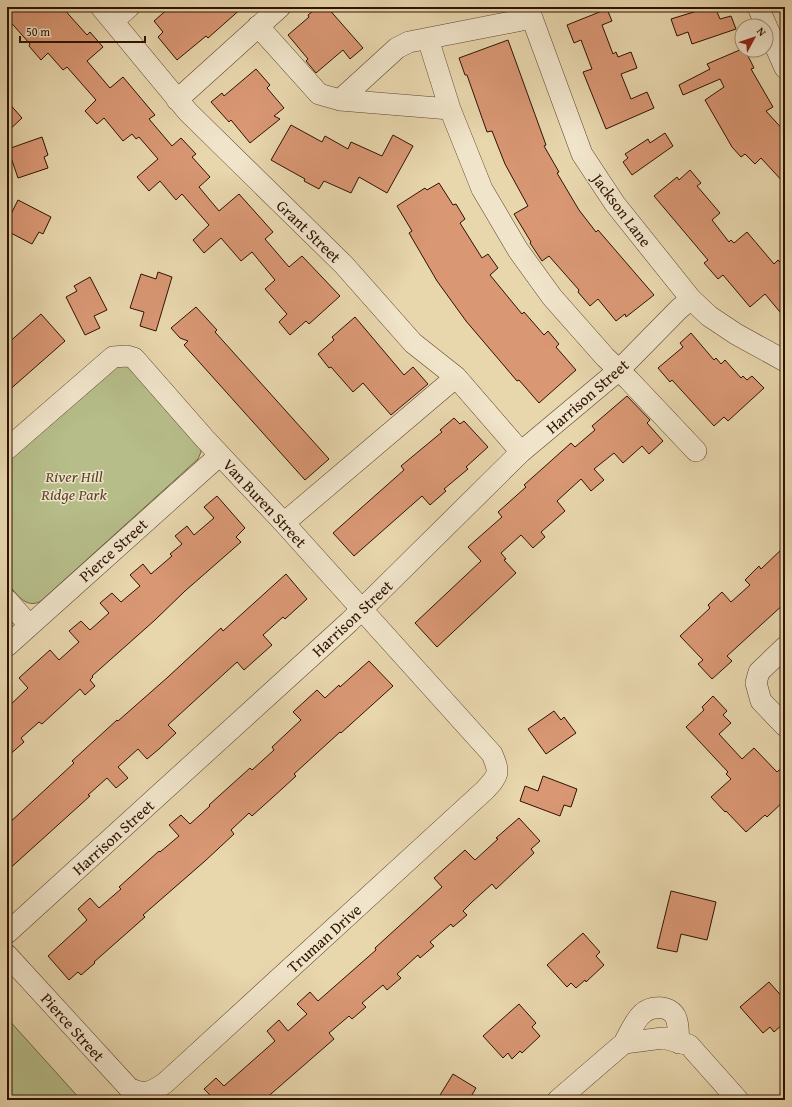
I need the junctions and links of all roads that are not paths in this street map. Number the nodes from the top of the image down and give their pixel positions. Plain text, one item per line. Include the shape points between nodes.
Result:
1 (128, 7) edge
2 (758, 7) edge
3 (530, 12) edge
4 (270, 13) edge
5 (107, 14) edge
6 (428, 39) junction
7 (785, 68) edge
8 (177, 100) junction
9 (340, 100) junction
10 (450, 109) junction
11 (691, 299) junction
12 (785, 361) edge
13 (619, 370) junction
14 (456, 377) junction
15 (7, 449) edge
16 (696, 451) dead end
17 (520, 452) junction
18 (220, 455) junction
19 (284, 523) junction
20 (7, 600) edge
21 (362, 609) junction
22 (29, 625) junction
23 (7, 646) edge
24 (785, 647) edge
25 (785, 726) edge
26 (497, 772) joint
27 (7, 933) edge
28 (7, 955) edge
29 (671, 1041) junction
30 (624, 1043) junction
31 (142, 1093) joint
32 (558, 1100) edge
33 (738, 1100) edge

1 - 5 street
2 - 7 street
3 - 6 street
3 - 11 street, Jackson Lane via 582,154 615,204
4 - 8 street
4 - 9 street via 319,94
5 - 8 street, Grant Street
6 - 9 street via 409,42 397,48
6 - 10 street
8 - 14 street, Grant Street via 344,265 414,343
9 - 10 street
10 - 13 street via 482,189 518,250 552,297
11 - 12 street, Jackson Lane via 709,316 736,334
11 - 13 street, Harrison Street
13 - 16 street
13 - 17 street, Harrison Street
14 - 17 street, Grant Street
14 - 19 street
15 - 18 street, Van Buren Street via 113,357 127,356 134,358
17 - 21 street, Harrison Street
18 - 19 street, Van Buren Street
18 - 22 street, Pierce Street
19 - 21 street, Van Buren Street
20 - 22 street
21 - 26 street, Van Buren Street via 492,754
21 - 27 street, Harrison Street
22 - 23 street, Pierce Street
24 - 25 street via 759,672 756,683 761,701
26 - 31 street, Truman Drive via 495,780 485,790 165,1083 150,1093
28 - 31 street, Pierce Street via 129,1088
29 - 30 street
29 - 30 street via 676,1018 671,1011 654,1008 642,1013
29 - 33 street via 689,1045
30 - 32 street

